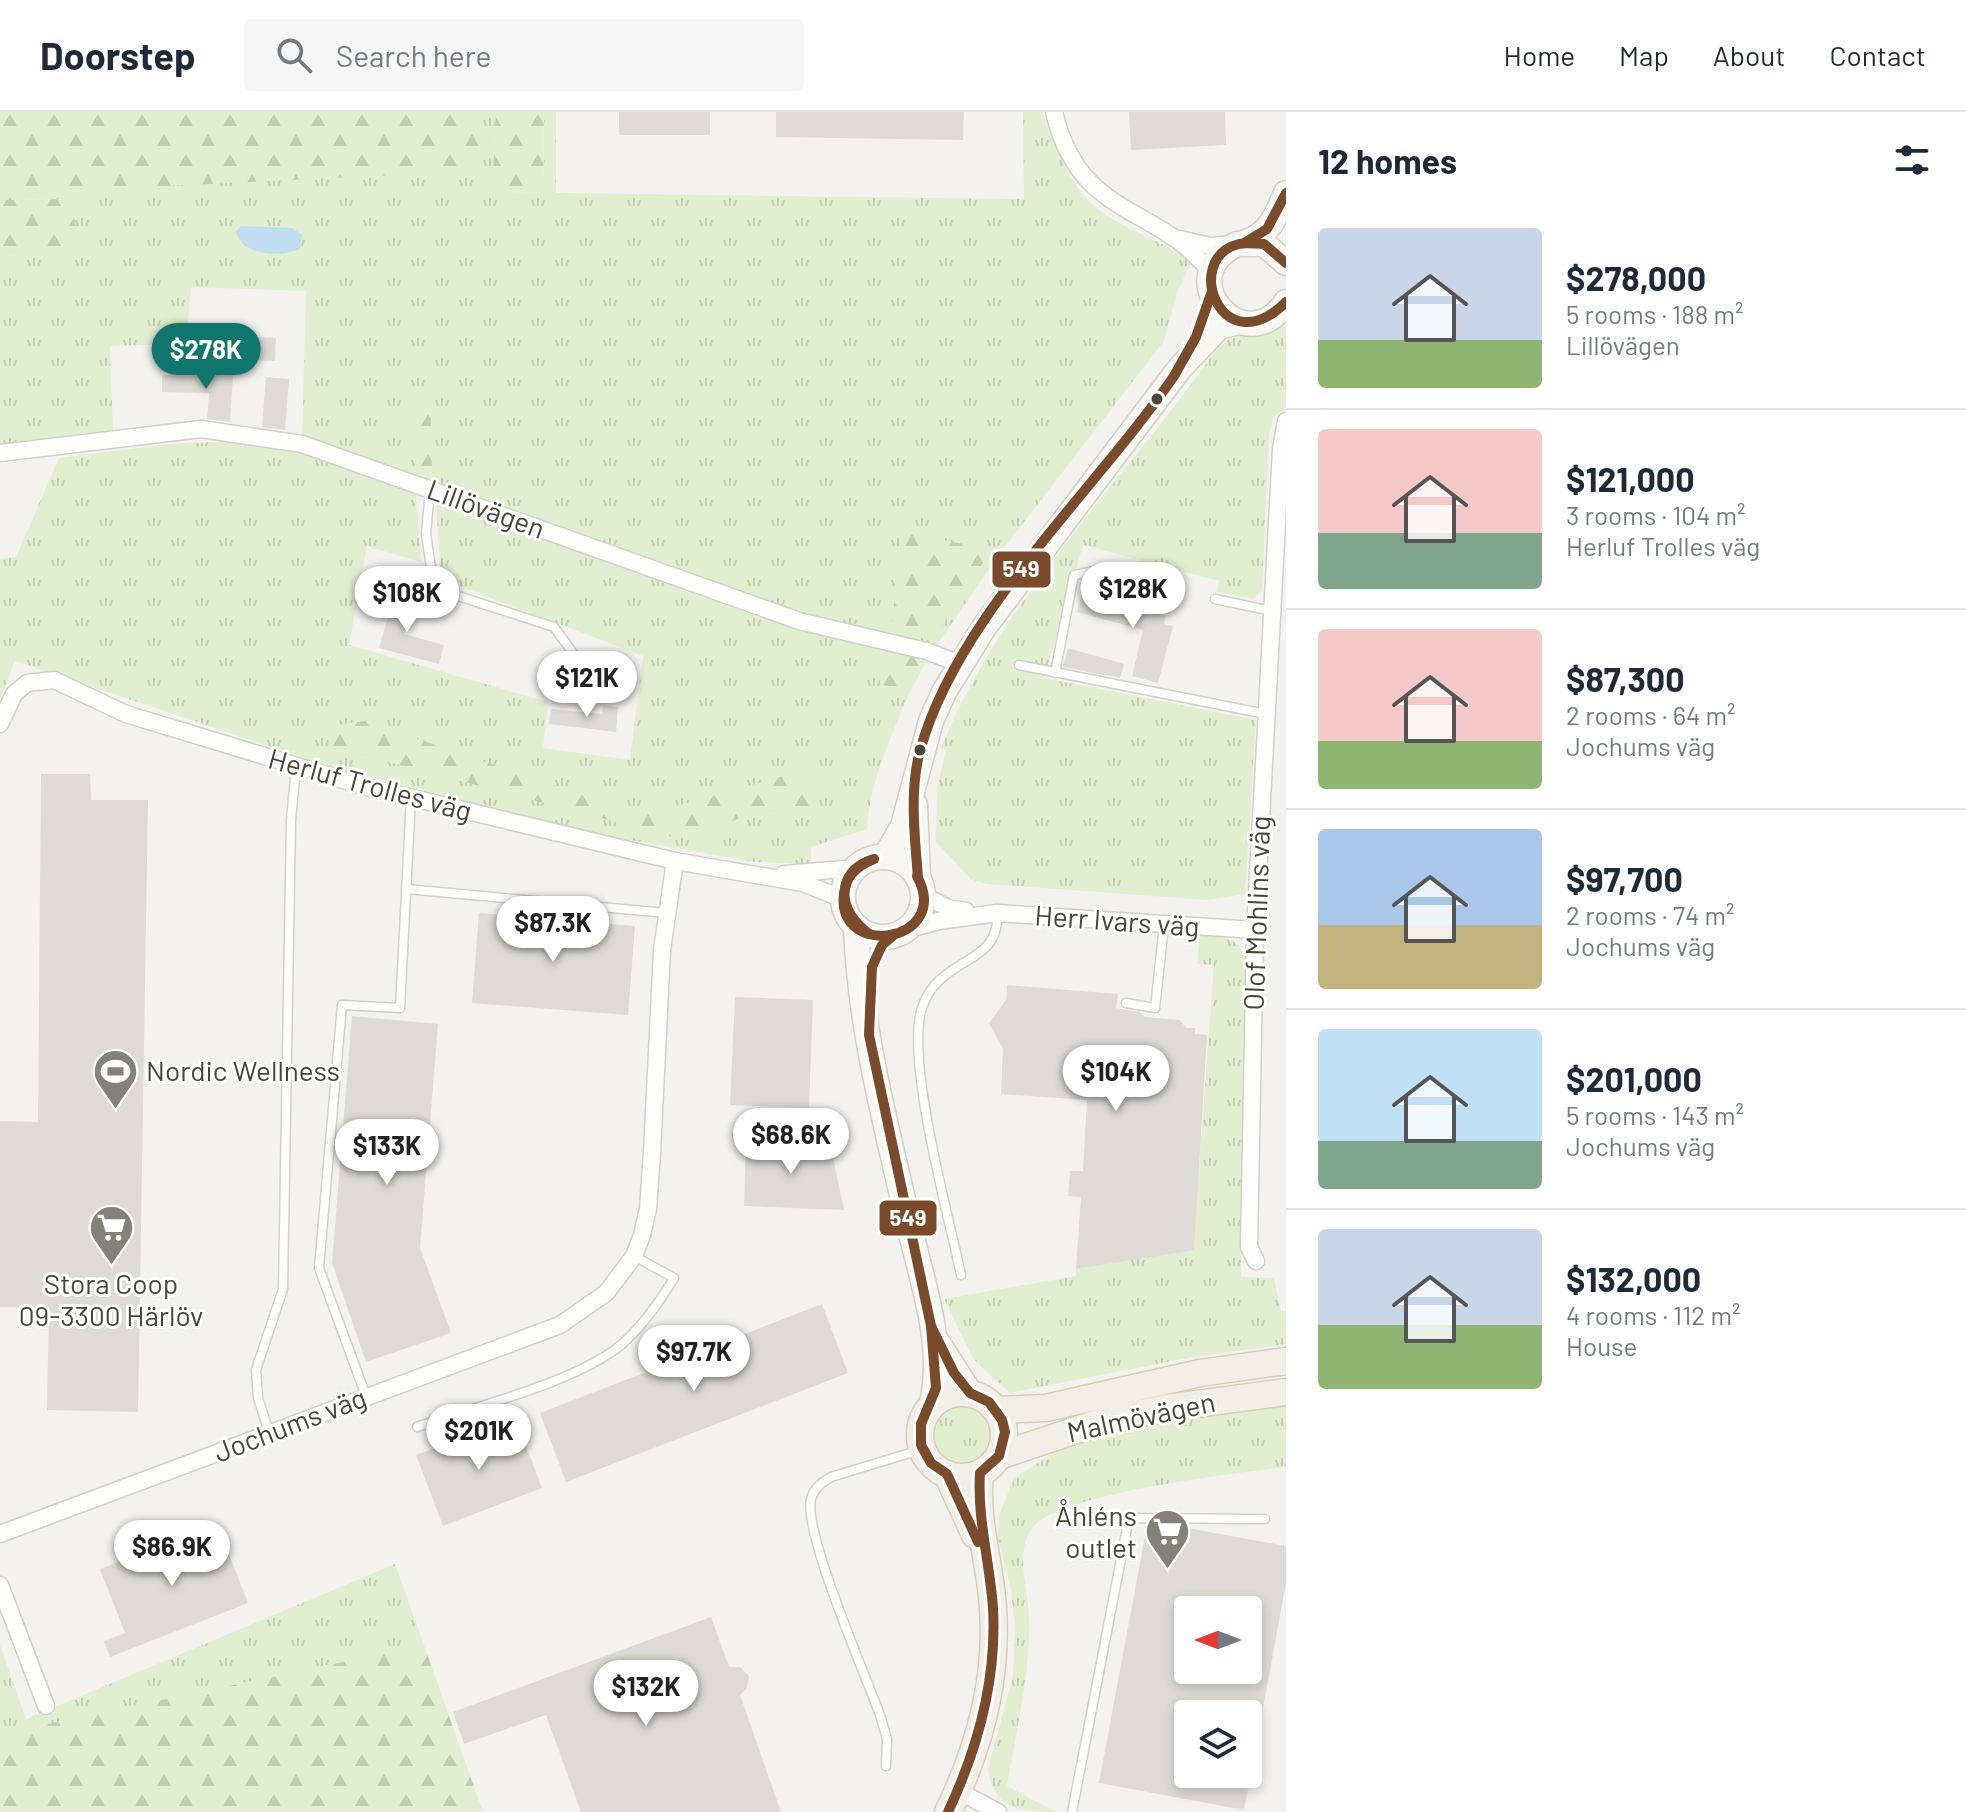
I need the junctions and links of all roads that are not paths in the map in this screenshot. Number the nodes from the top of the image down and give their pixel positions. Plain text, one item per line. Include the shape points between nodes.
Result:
1 (1054, 112) edge
2 (1286, 193) edge
3 (1286, 231) edge
4 (1168, 235) junction
5 (1242, 243) junction
6 (1286, 262) edge
7 (1211, 283) junction
8 (1286, 302) edge
9 (1239, 322) junction
10 (1180, 368) junction
11 (1286, 421) edge
12 (0, 453) edge
13 (430, 489) junction
14 (1095, 571) dead end
15 (1215, 599) dead end
16 (1272, 611) junction
17 (961, 664) junction
18 (1019, 665) dead end
19 (1055, 673) junction
20 (580, 689) dead end
21 (1267, 714) junction
22 (0, 724) edge
23 (296, 767) junction
24 (915, 786) junction
25 (411, 798) junction
26 (885, 857) junction
27 (675, 861) junction
28 (856, 868) junction
29 (771, 876) junction
30 (920, 886) junction
31 (406, 889) junction
32 (843, 899) junction
33 (666, 913) junction
34 (980, 913) junction
35 (997, 913) junction
36 (1164, 924) junction
37 (856, 926) junction
38 (1255, 930) junction
39 (900, 933) junction
40 (1126, 1003) dead end
41 (869, 1035) junction
42 (634, 1256) junction
43 (1256, 1261) dead end
44 (961, 1275) dead end
45 (931, 1326) junction
46 (1286, 1361) edge
47 (1286, 1392) edge
48 (970, 1393) junction
49 (366, 1396) junction
50 (931, 1406) junction
51 (997, 1410) junction
52 (417, 1427) dead end
53 (269, 1432) junction
54 (923, 1449) junction
55 (990, 1465) junction
56 (947, 1474) junction
57 (1265, 1519) dead end
58 (0, 1534) edge
59 (984, 1557) junction
60 (0, 1585) edge
61 (46, 1706) dead end
62 (886, 1766) dead end
63 (953, 1802) edge
64 (998, 1812) edge
65 (1072, 1812) edge

1 - 4 street via 1071,156 1091,184 1121,209
2 - 5 main road via 1271,225 1260,237
3 - 6 main road
4 - 5 street via 1210,246
4 - 7 street via 1195,255
5 - 6 main road via 1272,248
5 - 7 main road via 1220,255
7 - 9 main road via 1221,312
7 - 10 main road via 1206,316
8 - 9 main road via 1272,318
9 - 10 main road via 1219,327
10 - 17 main road
11 - 16 street, Olof Mohlins väg
12 - 13 street, Lillövägen via 201,429 302,444
13 - 17 street, Lillövägen via 799,621
13 - 20 lane via 426,534 431,568 452,594 554,627 573,653
14 - 19 lane via 1074,575
15 - 16 lane
16 - 21 street, Olof Mohlins väg
17 - 24 main road via 931,721
18 - 19 lane
19 - 21 lane
21 - 38 street, Olof Mohlins väg
22 - 23 street, Herluf Trolles väg via 14,694 27,683 54,680 126,714
23 - 25 street, Herluf Trolles väg
23 - 53 lane via 283,1289 256,1370
24 - 26 main road via 903,826
24 - 30 main road
25 - 27 street, Herluf Trolles väg
25 - 31 lane
26 - 28 main road
26 - 30 main road via 904,863
27 - 29 street, Herluf Trolles väg
27 - 33 street, Jochums väg
28 - 29 street, Herluf Trolles väg
28 - 32 main road
29 - 32 street, Herluf Trolles väg
30 - 34 street, Herr Ivars väg via 948,908
30 - 39 main road via 919,914
31 - 33 lane
31 - 49 lane via 400,1008 342,1005 319,1268
32 - 37 main road
33 - 42 street, Jochums väg via 648,1209
34 - 35 street, Herr Ivars väg
34 - 39 street, Herr Ivars väg
35 - 36 street, Herr Ivars väg
35 - 44 lane via 994,941 936,983 922,1006 918,1033 923,1087
36 - 38 street, Herr Ivars väg
36 - 40 lane via 1155,1008
37 - 39 main road via 873,936
37 - 41 main road
38 - 43 street, Olof Mohlins väg via 1249,1247
39 - 41 main road via 882,945 872,967
41 - 45 main road
42 - 49 street, Jochums väg via 606,1293 560,1325
42 - 52 lane via 674,1278 651,1314 620,1345 561,1377
45 - 48 main road
45 - 50 main road via 936,1377
46 - 51 main road, Malmövägen via 1200,1373 1046,1408
47 - 55 main road, Malmövägen via 1103,1421
48 - 50 main road via 948,1395
48 - 51 main road
49 - 53 street, Jochums väg
50 - 54 main road via 921,1424
51 - 55 main road via 1005,1432
53 - 58 street, Jochums väg
54 - 56 main road
54 - 62 lane via 831,1477 818,1484 811,1500 810,1517 887,1739
55 - 56 main road via 958,1477
55 - 59 main road via 978,1513
56 - 59 main road
57 - 65 lane via 1129,1518
59 - 63 main road via 993,1610 991,1677 985,1712
60 - 61 street
63 - 64 street

